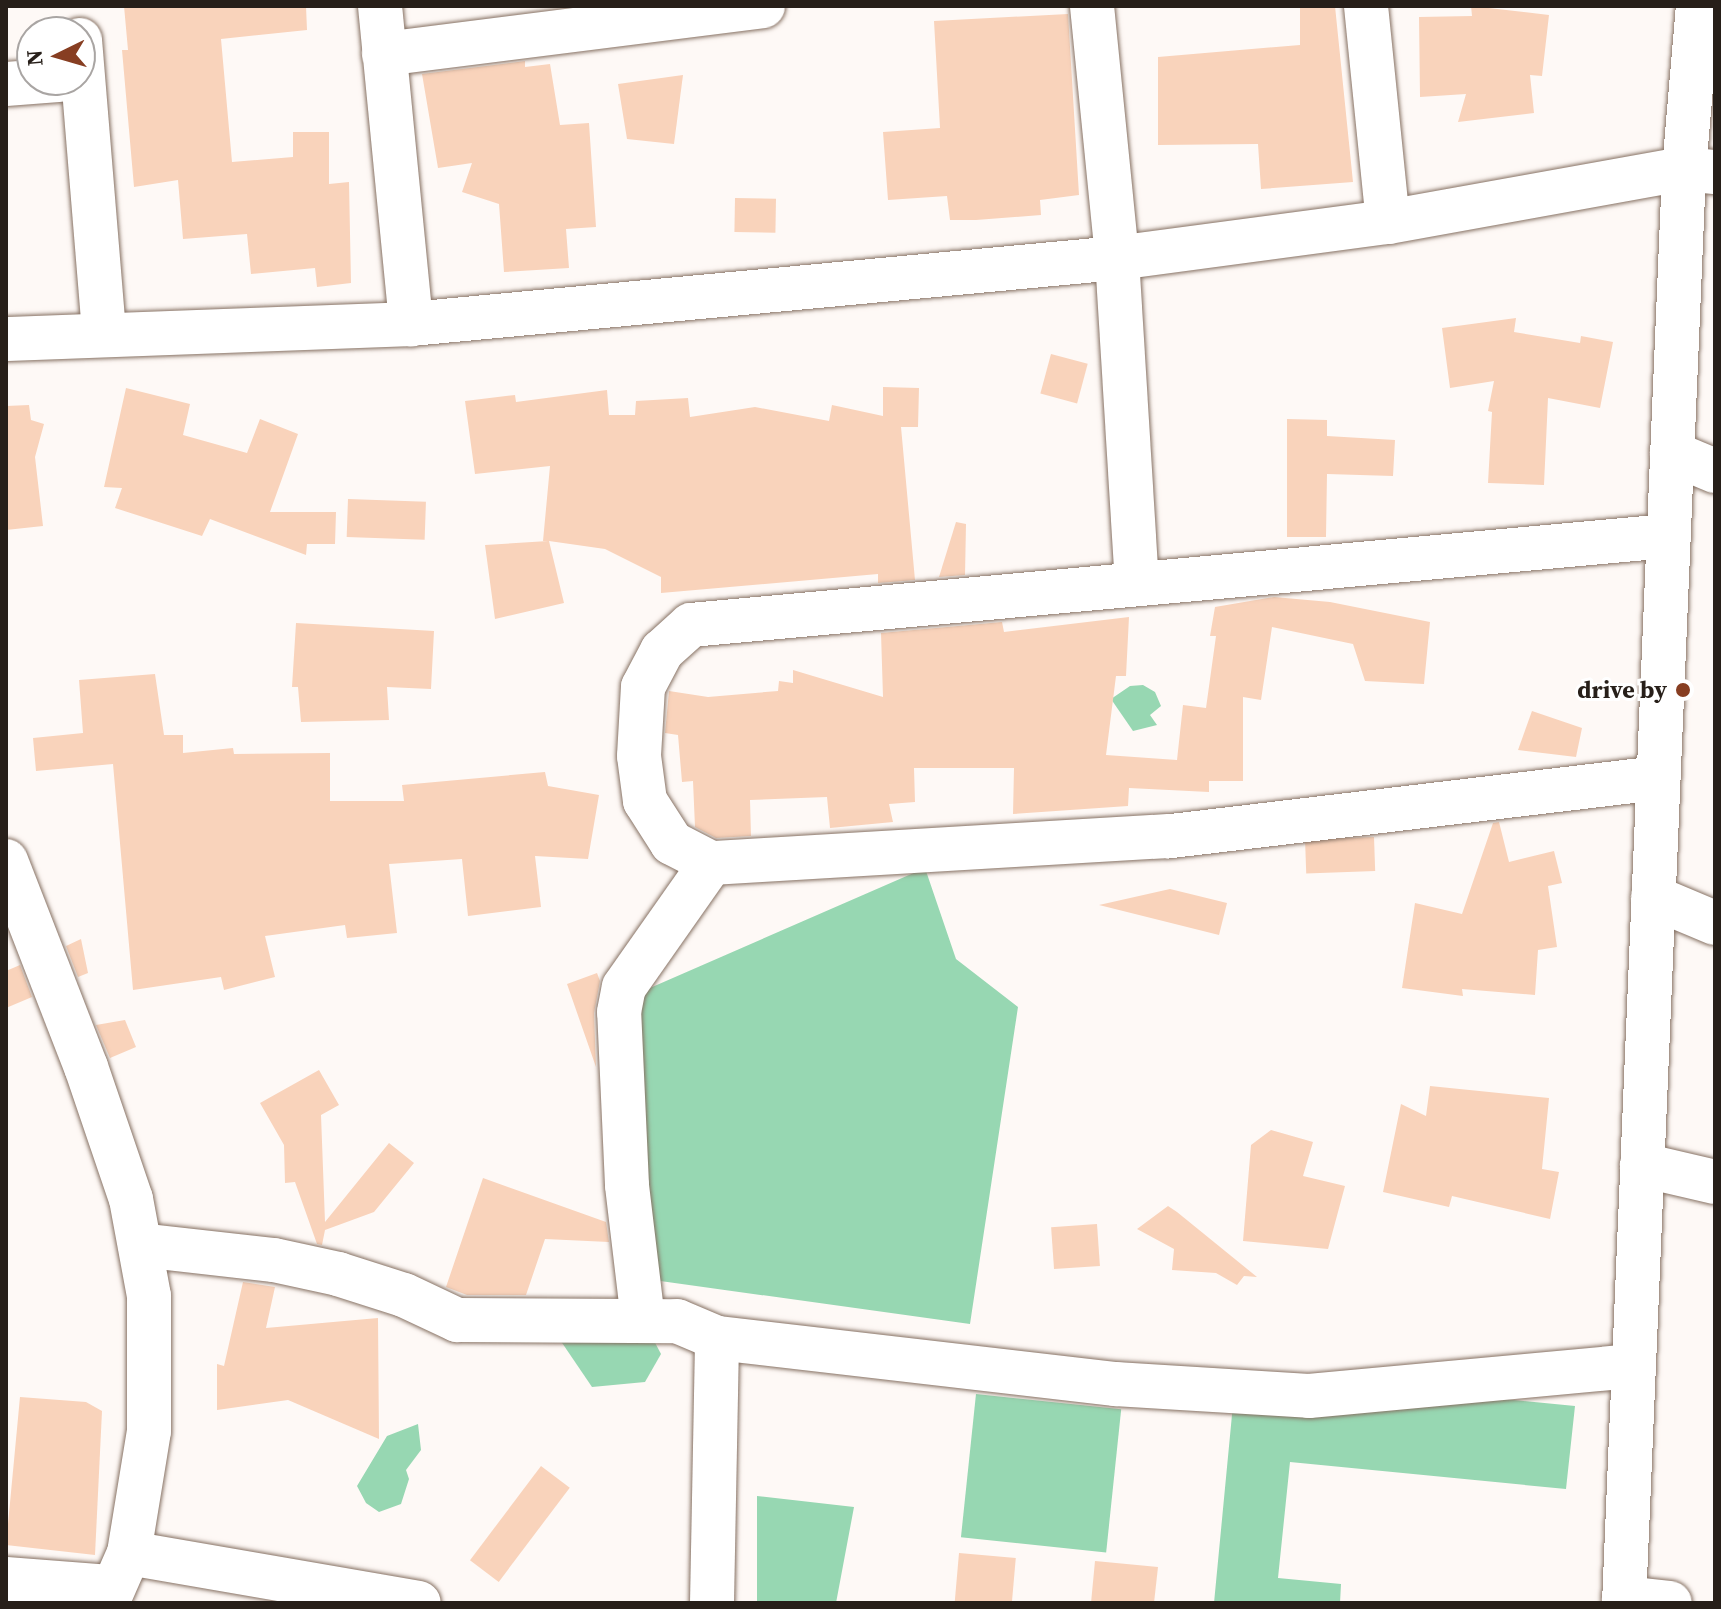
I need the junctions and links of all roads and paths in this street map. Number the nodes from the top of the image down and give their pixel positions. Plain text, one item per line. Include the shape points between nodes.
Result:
1 (380, 6) edge
2 (763, 6) edge
3 (1092, 6) edge
4 (1366, 6) edge
5 (1698, 6) edge
6 (384, 54) junction
7 (79, 96) edge
8 (1699, 170) edge
9 (1388, 222) junction
10 (1117, 258) junction
11 (411, 324) junction
12 (104, 332) junction
13 (6, 339) edge
14 (1672, 453) junction
15 (1715, 471) edge
16 (1668, 536) junction
17 (1137, 582) junction
18 (1658, 778) junction
19 (6, 861) edge
20 (711, 863) junction
21 (1653, 897) junction
22 (15, 909) edge
23 (1715, 923) edge
24 (1642, 1165) junction
25 (1715, 1182) edge
26 (140, 1245) junction
27 (643, 1320) junction
28 (717, 1338) junction
29 (1634, 1366) junction
30 (6, 1579) edge
31 (115, 1581) edge
32 (1624, 1601) edge
33 (419, 1603) edge
34 (712, 1603) edge
35 (1670, 1603) edge

1 - 6 street
2 - 6 street
3 - 10 street
4 - 9 street
5 - 8 street
6 - 11 street
7 - 12 street
8 - 9 street
8 - 14 street
9 - 10 street
10 - 11 street
10 - 17 street
11 - 12 street
12 - 13 street
14 - 15 street
14 - 16 street
16 - 17 street
16 - 18 street
17 - 20 street via 691,625 662,651 643,687 639,756 645,801 672,843
18 - 20 street via 1168,836
18 - 21 street
19 - 22 street
20 - 27 street via 624,987 619,1012 627,1185
21 - 23 street
21 - 24 street
22 - 26 street via 91,1082 131,1199
24 - 25 street
24 - 29 street
26 - 27 street via 274,1260 338,1274 457,1320
26 - 31 street via 149,1296 149,1431
27 - 28 street via 677,1321
28 - 29 street via 1115,1384 1309,1396
28 - 34 street
29 - 32 street
30 - 31 street
31 - 33 street
32 - 35 street

